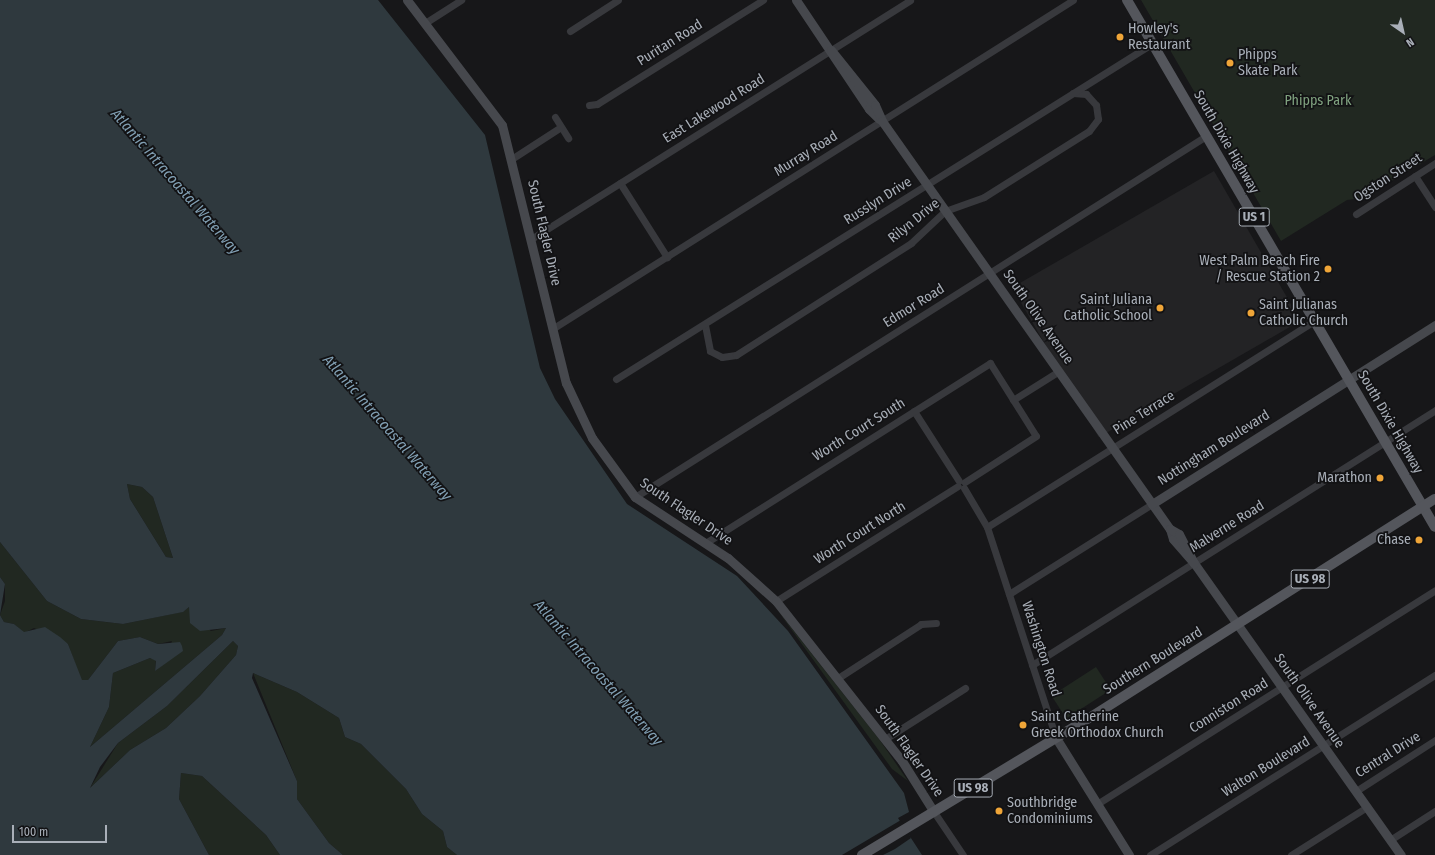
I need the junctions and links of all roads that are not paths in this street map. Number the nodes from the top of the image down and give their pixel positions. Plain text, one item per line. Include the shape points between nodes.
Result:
1 (407, 0) edge
2 (461, 0) edge
3 (618, 0) edge
4 (763, 0) edge
5 (796, 0) edge
6 (910, 0) edge
7 (1073, 0) edge
8 (1127, 0) edge
9 (425, 23) junction
10 (570, 31) dead end
11 (1153, 44) junction
12 (831, 50) junction
13 (1073, 93) junction
14 (589, 105) dead end
15 (555, 117) dead end
16 (882, 121) junction
17 (561, 127) junction
18 (1206, 136) junction
19 (568, 138) dead end
20 (513, 158) junction
21 (1435, 163) edge
22 (1415, 176) junction
23 (620, 183) junction
24 (927, 185) junction
25 (1435, 207) edge
26 (945, 211) junction
27 (1356, 214) dead end
28 (532, 239) junction
29 (667, 257) junction
30 (990, 274) junction
31 (1314, 321) junction
32 (705, 325) junction
33 (1435, 325) edge
34 (552, 329) junction
35 (1059, 371) junction
36 (616, 379) dead end
37 (1348, 379) junction
38 (1013, 400) junction
39 (1435, 410) edge
40 (914, 411) junction
41 (1385, 442) junction
42 (1113, 448) junction
43 (961, 484) junction
44 (635, 497) junction
45 (1435, 499) edge
46 (1152, 504) junction
47 (1423, 507) junction
48 (987, 526) junction
49 (1435, 527) edge
50 (707, 542) junction
51 (1194, 563) junction
52 (1435, 590) edge
53 (1009, 594) junction
54 (776, 602) junction
55 (936, 623) dead end
56 (1238, 624) junction
57 (1032, 665) junction
58 (1435, 675) edge
59 (838, 678) junction
60 (1282, 687) junction
61 (965, 688) dead end
62 (1056, 738) junction
63 (885, 739) junction
64 (1435, 740) edge
65 (1324, 746) junction
66 (1356, 791) junction
67 (1097, 804) junction
68 (1367, 807) junction
69 (1435, 811) edge
70 (934, 812) junction
71 (1390, 840) junction
72 (862, 855) edge
73 (963, 855) edge
74 (1129, 855) edge
75 (1150, 855) edge
76 (1291, 855) edge
77 (1401, 855) edge

1 - 9 street, South Flagler Drive
2 - 9 street
3 - 10 street
4 - 14 street, Puritan Road via 597,104
5 - 12 street, South Olive Avenue
6 - 12 street, East Lakewood Road
7 - 16 street, Murray Road
8 - 11 main road, South Dixie Highway / US 1
9 - 20 street, South Flagler Drive via 494,110
11 - 13 street, Russlyn Drive
11 - 18 main road, South Dixie Highway / US 1
12 - 16 street, South Olive Avenue via 869,109
12 - 23 street, East Lakewood Road
13 - 24 street, Russlyn Drive
13 - 26 street, Rilyn Drive via 1086,94 1096,104 1098,119 1093,128 984,197
15 - 17 street
16 - 24 street, South Olive Avenue
16 - 29 street, Murray Road
17 - 19 street
17 - 20 street
18 - 30 street, Edmor Road
18 - 31 main road, South Dixie Highway / US 1
20 - 28 street, South Flagler Drive
21 - 22 street, Ogston Street
22 - 25 street
22 - 27 street, Ogston Street
23 - 28 street, East Lakewood Road
23 - 29 street
24 - 26 street, South Olive Avenue
24 - 32 street, Russlyn Drive
26 - 30 street, South Olive Avenue
26 - 32 street, Rilyn Drive via 911,244 736,355 722,357 710,351
28 - 34 street, South Flagler Drive
29 - 34 street, Murray Road
30 - 35 street, South Olive Avenue
30 - 44 street, Edmor Road
31 - 37 main road, South Dixie Highway / US 1
31 - 42 street, Pine Terrace
32 - 36 street, Russlyn Drive
33 - 37 street, Nottingham Boulevard
34 - 44 street, South Flagler Drive via 566,383 579,416 618,478
35 - 38 street
35 - 42 street, South Olive Avenue
37 - 41 main road, South Dixie Highway / US 1
37 - 46 street, Nottingham Boulevard
38 - 40 street, Worth Court South via 990,363
38 - 43 street, Worth Court North via 1036,436
39 - 41 street, Malverne Road
40 - 43 street, Washington Road
40 - 50 street, Worth Court South
41 - 47 main road, South Dixie Highway / US 1
41 - 51 street, Malverne Road
42 - 46 street, South Olive Avenue
42 - 48 street, Pine Terrace
43 - 48 street, Washington Road
43 - 54 street, Worth Court North
44 - 50 street, South Flagler Drive
45 - 47 main road, Southern Boulevard / US 98
46 - 51 street, South Olive Avenue via 1170,529 1179,534
46 - 53 street, Nottingham Boulevard
47 - 49 main road, South Dixie Highway / US 1
47 - 56 main road, Southern Boulevard / US 98
48 - 53 street, Washington Road
50 - 54 street, South Flagler Drive
51 - 56 street, South Olive Avenue
51 - 57 street, Malverne Road
52 - 60 street, Conniston Road
53 - 57 street, Washington Road
54 - 59 street, South Flagler Drive
55 - 59 street via 921,624
56 - 60 street, South Olive Avenue
56 - 62 main road, Southern Boulevard / US 98
57 - 62 street, Washington Road
58 - 65 street, Walton Boulevard
59 - 63 street, South Flagler Drive
60 - 65 street, South Olive Avenue
60 - 67 street, Conniston Road
61 - 63 street
62 - 67 street, Washington Road
62 - 70 main road, Southern Boulevard / US 98
63 - 70 street, South Flagler Drive
64 - 66 street, Central Drive
65 - 66 street, South Olive Avenue
65 - 75 street, Walton Boulevard
66 - 68 street, South Olive Avenue
67 - 74 street, Washington Road
68 - 71 street, South Olive Avenue
68 - 76 street
69 - 71 street
70 - 72 main road, Southern Boulevard / US 98
70 - 73 street, South Flagler Drive
71 - 77 street, South Olive Avenue

